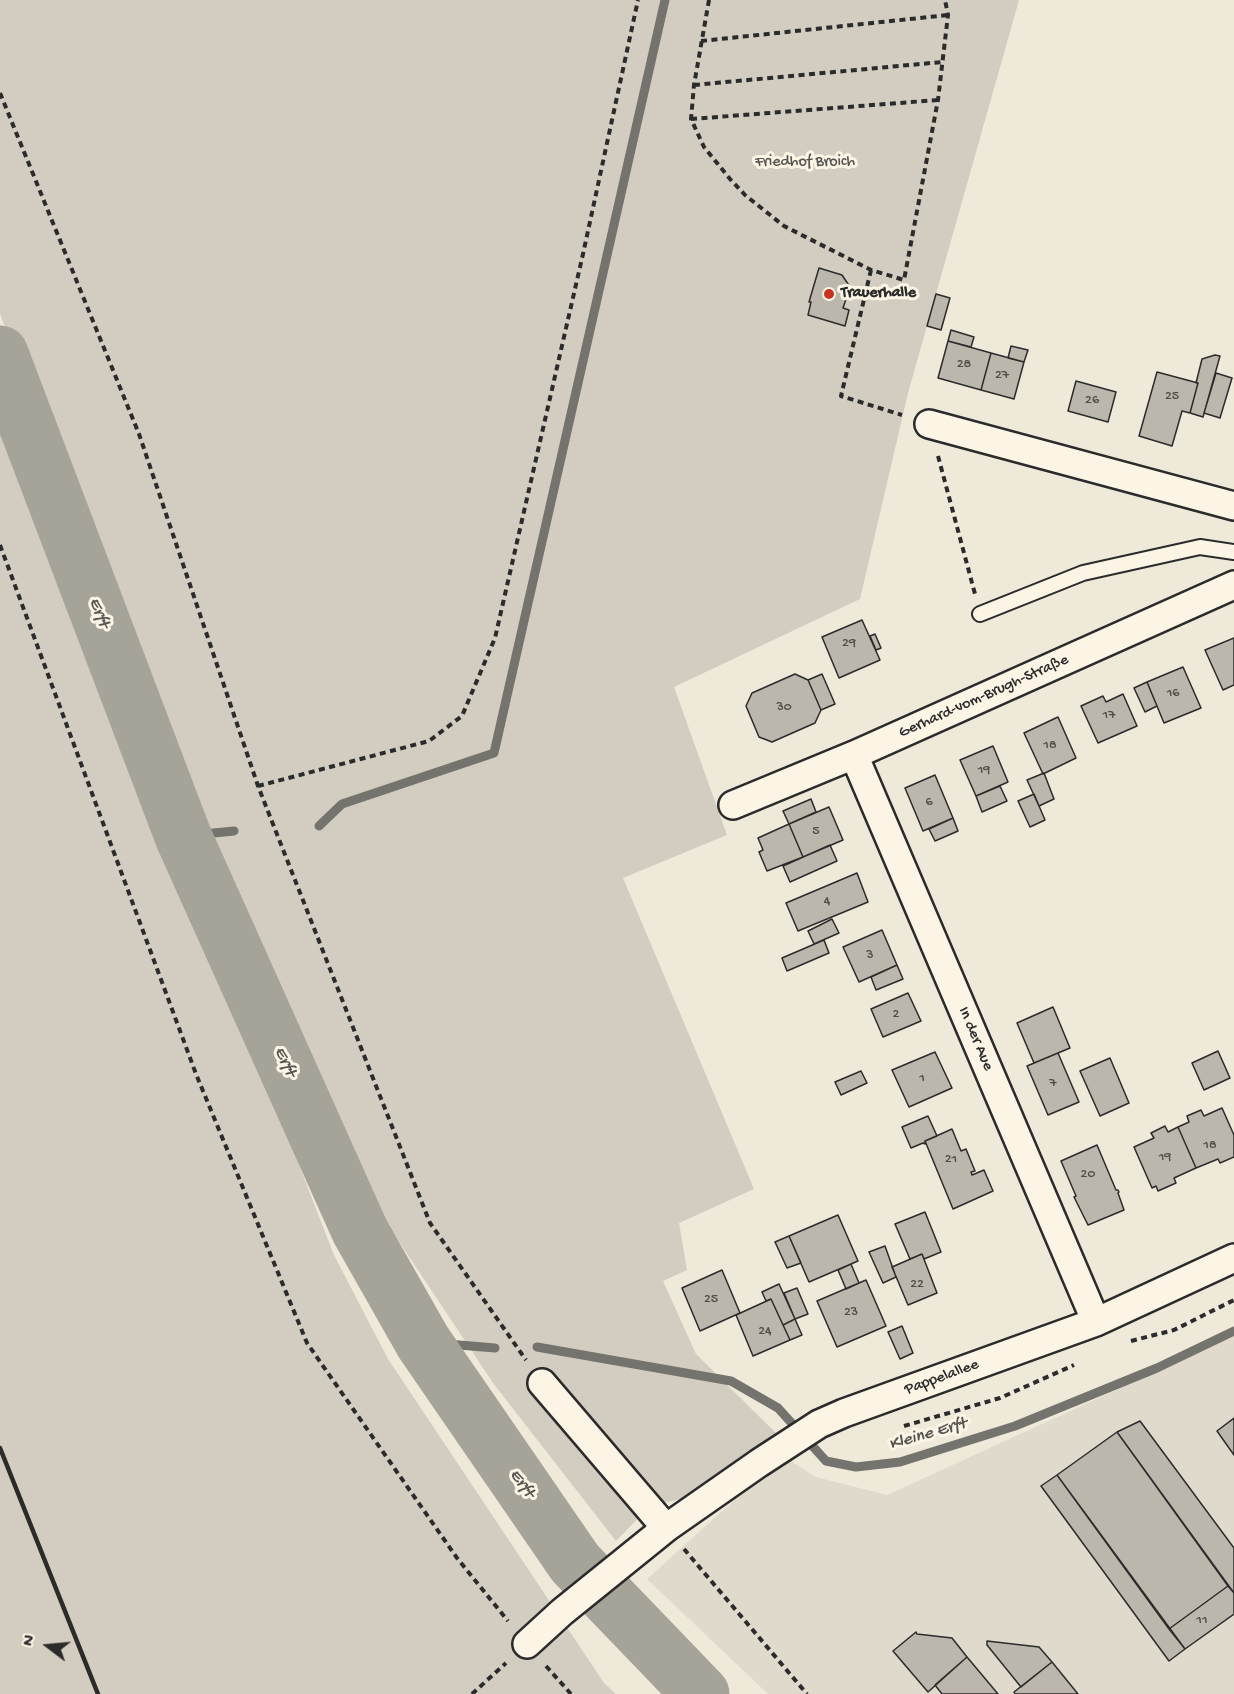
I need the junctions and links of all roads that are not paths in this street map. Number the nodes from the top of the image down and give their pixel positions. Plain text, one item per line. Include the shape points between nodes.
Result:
1 (929, 424) road end
2 (1234, 506) edge
3 (1234, 552) edge
4 (1234, 585) edge
5 (980, 614) road end
6 (854, 755) junction
7 (733, 805) dead end
8 (1234, 1258) edge
9 (1096, 1322) junction
10 (542, 1383) road end
11 (666, 1528) junction
12 (527, 1644) road end

1 - 2 street
3 - 5 lane via 1200,547 1083,573
4 - 6 street, Gerhard-vom-Brugh-Straße
6 - 7 street, Gerhard-vom-Brugh-Straße
6 - 9 street, In der Aue
8 - 9 street, Pappelallee
9 - 11 street, Pappelallee via 819,1424
10 - 11 street
11 - 12 street, Pappelallee

